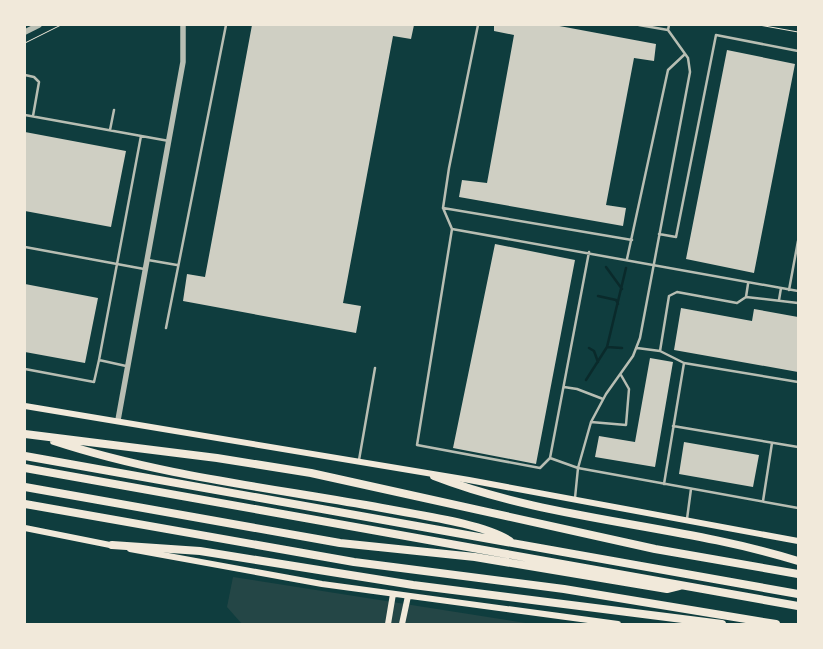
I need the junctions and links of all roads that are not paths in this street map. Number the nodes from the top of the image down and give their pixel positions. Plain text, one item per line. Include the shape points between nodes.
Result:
1 (39, 25) edge
2 (183, 25) edge
3 (226, 25) edge
4 (478, 25) edge
5 (639, 25) edge
6 (669, 25) edge
7 (668, 30) junction
8 (25, 32) edge
9 (798, 51) edge
10 (685, 54) junction
11 (25, 76) edge
12 (114, 110) dead end
13 (25, 115) edge
14 (33, 116) junction
15 (110, 130) junction
16 (141, 136) junction
17 (169, 141) junction
18 (444, 208) junction
19 (452, 229) junction
20 (659, 234) junction
21 (632, 240) junction
22 (798, 241) edge
23 (25, 247) edge
24 (589, 252) junction
25 (627, 259) junction
26 (147, 260) junction
27 (117, 264) junction
28 (654, 264) junction
29 (178, 265) junction
30 (145, 269) junction
31 (748, 284) junction
32 (782, 288) junction
33 (789, 290) junction
34 (798, 291) edge
35 (746, 297) junction
36 (780, 300) junction
37 (798, 303) edge
38 (166, 328) dead end
39 (636, 348) junction
40 (660, 351) junction
41 (99, 360) junction
42 (684, 363) junction
43 (128, 366) junction
44 (375, 368) dead end
45 (25, 369) edge
46 (621, 375) junction
47 (798, 382) edge
48 (564, 387) junction
49 (603, 400) junction
50 (27, 406) edge
51 (118, 420) junction
52 (591, 422) junction
53 (674, 426) junction
54 (25, 433) edge
55 (772, 443) junction
56 (798, 448) edge
57 (25, 456) edge
58 (550, 458) junction
59 (358, 462) junction
60 (25, 468) edge
61 (578, 468) junction
62 (434, 476) junction
63 (664, 484) junction
64 (25, 487) edge
65 (692, 489) junction
66 (575, 499) junction
67 (762, 501) junction
68 (25, 504) edge
69 (798, 508) edge
70 (687, 520) junction
71 (25, 528) edge
72 (798, 538) edge
73 (514, 544) junction
74 (112, 545) junction
75 (798, 561) edge
76 (798, 574) edge
77 (681, 585) junction
78 (393, 594) junction
79 (798, 594) edge
80 (408, 596) junction
81 (798, 606) edge
82 (388, 624) edge
83 (402, 624) edge
84 (618, 624) edge
85 (722, 624) edge
86 (776, 624) edge

1 - 8 street
2 - 17 street via 183,62
3 - 29 lane
4 - 18 lane via 448,168
5 - 7 lane
6 - 7 lane
7 - 10 lane
9 - 20 lane via 716,35 676,237
10 - 20 lane via 690,72
10 - 21 lane via 668,70
11 - 14 lane via 34,77 39,82
12 - 15 lane
13 - 14 lane
14 - 15 lane
15 - 16 lane
16 - 17 lane
16 - 27 lane
17 - 26 street
18 - 19 lane
18 - 21 lane
19 - 24 lane
19 - 58 lane via 416,446 540,468
20 - 28 lane
21 - 25 lane
22 - 33 lane
23 - 27 lane
24 - 25 lane
24 - 48 lane
25 - 28 lane
26 - 29 lane
26 - 30 street
27 - 30 lane
27 - 41 lane
28 - 31 lane
28 - 39 lane
29 - 38 lane
30 - 43 street
31 - 32 lane
31 - 35 lane
32 - 33 lane
32 - 36 lane
33 - 34 lane
35 - 36 lane
35 - 40 lane via 737,303 677,292 669,296
36 - 37 lane
39 - 40 lane
39 - 46 lane
40 - 42 lane
41 - 43 lane
41 - 45 lane via 94,382
42 - 47 lane
42 - 53 lane
43 - 51 street
44 - 59 lane
46 - 49 lane
46 - 52 lane via 630,389 626,426
48 - 49 lane
48 - 58 lane
49 - 52 lane
50 - 51 main road
51 - 59 main road
52 - 61 lane
53 - 55 lane
53 - 63 lane
54 - 73 highway via 89,453 149,466 412,514 497,533
54 - 76 highway via 311,473 645,547
55 - 56 lane
55 - 67 lane
57 - 73 highway
58 - 61 lane
59 - 62 main road
60 - 77 highway
61 - 63 lane
61 - 66 lane
62 - 66 main road
62 - 75 highway via 468,489 517,501 733,544
63 - 65 lane
64 - 77 highway via 340,543 475,557 667,589
65 - 67 lane
65 - 70 lane
66 - 70 main road
67 - 69 lane
68 - 86 highway via 345,561 564,589
70 - 72 main road
71 - 74 main road
73 - 79 highway
74 - 78 main road
74 - 85 highway via 200,551 423,586
77 - 81 highway
78 - 80 main road
78 - 82 main road
80 - 83 main road
80 - 84 main road

